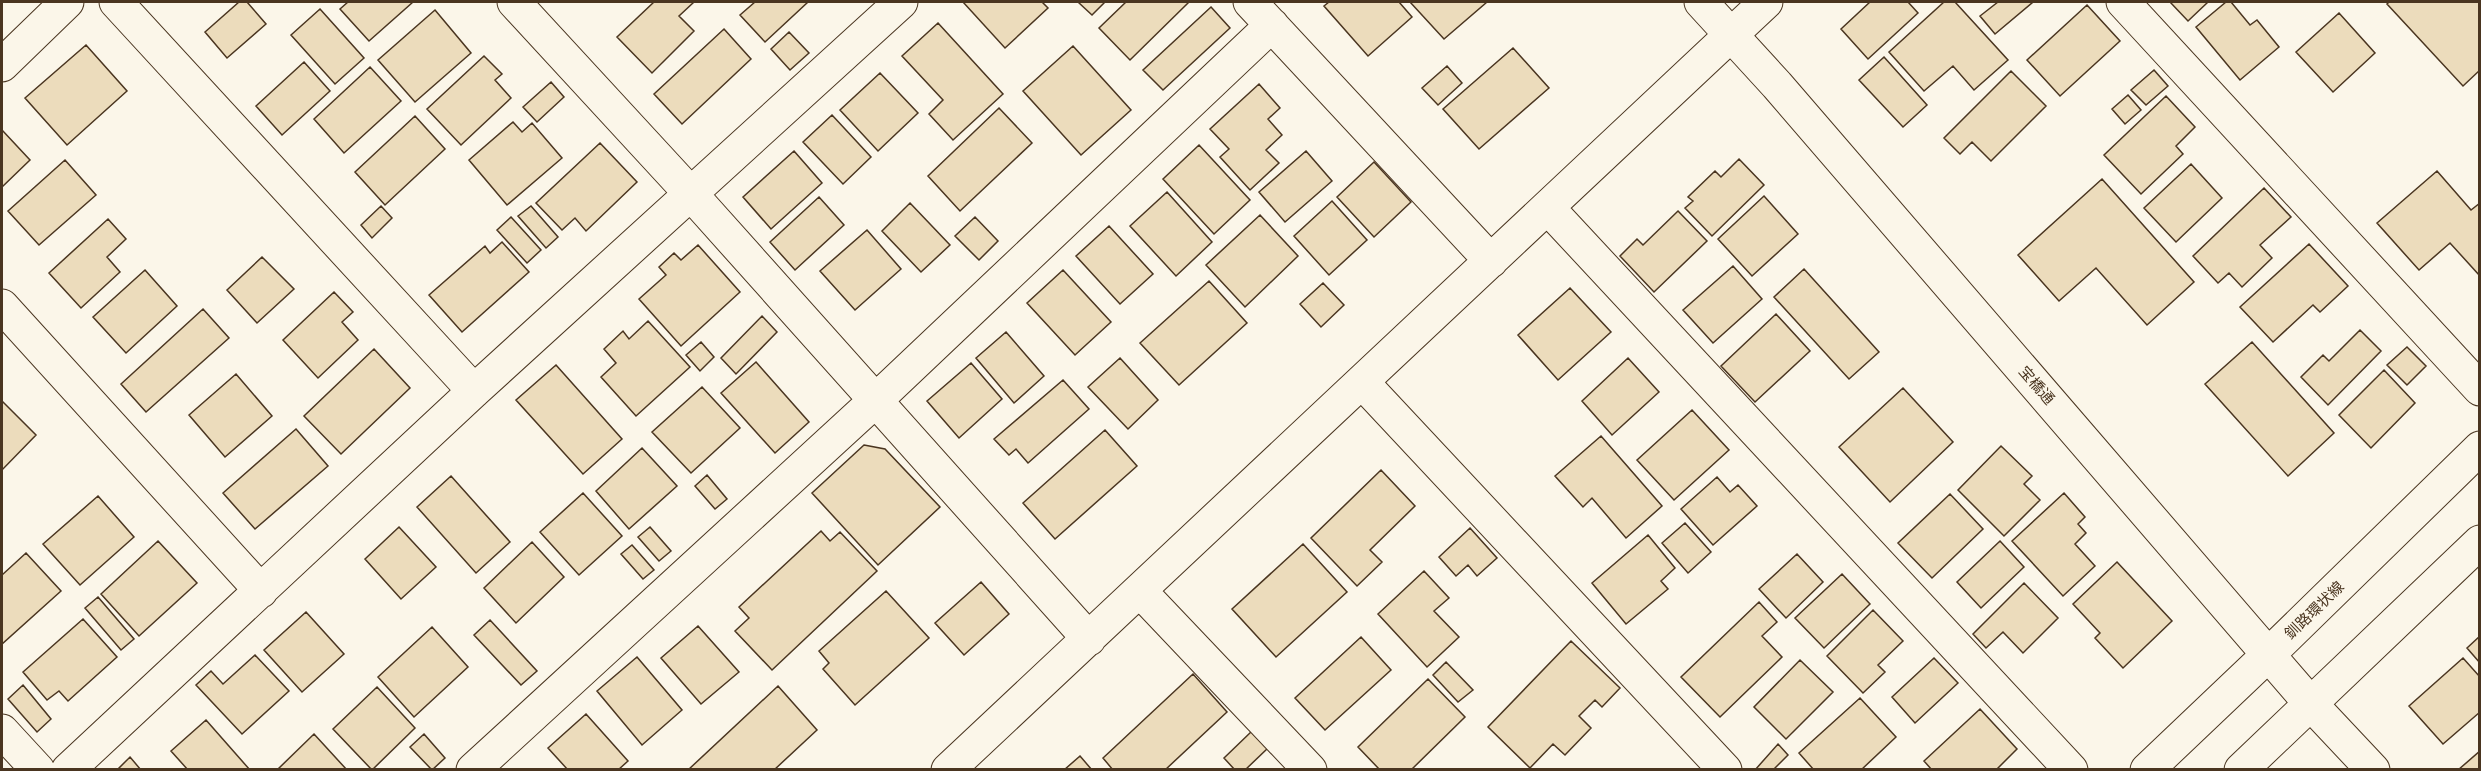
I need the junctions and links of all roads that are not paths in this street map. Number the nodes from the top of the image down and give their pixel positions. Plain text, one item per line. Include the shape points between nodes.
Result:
1 (67, 2) edge
2 (116, 2) edge
3 (514, 2) edge
4 (1250, 2) edge
5 (1701, 2) edge
6 (1766, 2) edge
7 (2123, 2) edge
8 (890, 5) edge
9 (1272, 25) junction
10 (1731, 34) junction
11 (2, 65) edge
12 (691, 194) junction
13 (1548, 208) junction
14 (1491, 261) junction
15 (2, 306) edge
16 (1362, 382) junction
17 (2480, 389) edge
18 (474, 392) junction
19 (876, 400) junction
20 (2480, 448) edge
21 (2480, 542) edge
22 (261, 591) junction
23 (1140, 591) junction
24 (1089, 639) junction
25 (2269, 654) junction
26 (2310, 703) junction
27 (2, 731) edge
28 (38, 770) edge
29 (68, 770) edge
30 (473, 770) edge
31 (948, 770) edge
32 (1310, 770) edge
33 (1725, 770) edge
34 (2071, 770) edge
35 (2147, 770) edge
36 (2241, 770) edge
37 (2373, 770) edge

1 - 11 street
2 - 18 street
3 - 12 street
4 - 9 street
5 - 10 street, 宝橋通
6 - 10 street
7 - 17 street
8 - 12 street
9 - 14 street
9 - 19 street
10 - 13 street
10 - 25 street, 宝橋通
12 - 18 street
12 - 19 street
13 - 14 street
13 - 34 street
14 - 16 street
15 - 22 street
16 - 23 street
16 - 33 street
18 - 22 street
19 - 24 street
19 - 30 street
20 - 25 street, 釧路環状線
21 - 26 street
22 - 29 street
23 - 24 street
23 - 32 street
24 - 31 street
25 - 26 street, 宝橋通
25 - 35 street, 釧路環状線
26 - 36 street
26 - 37 street, 宝橋通
27 - 28 street

